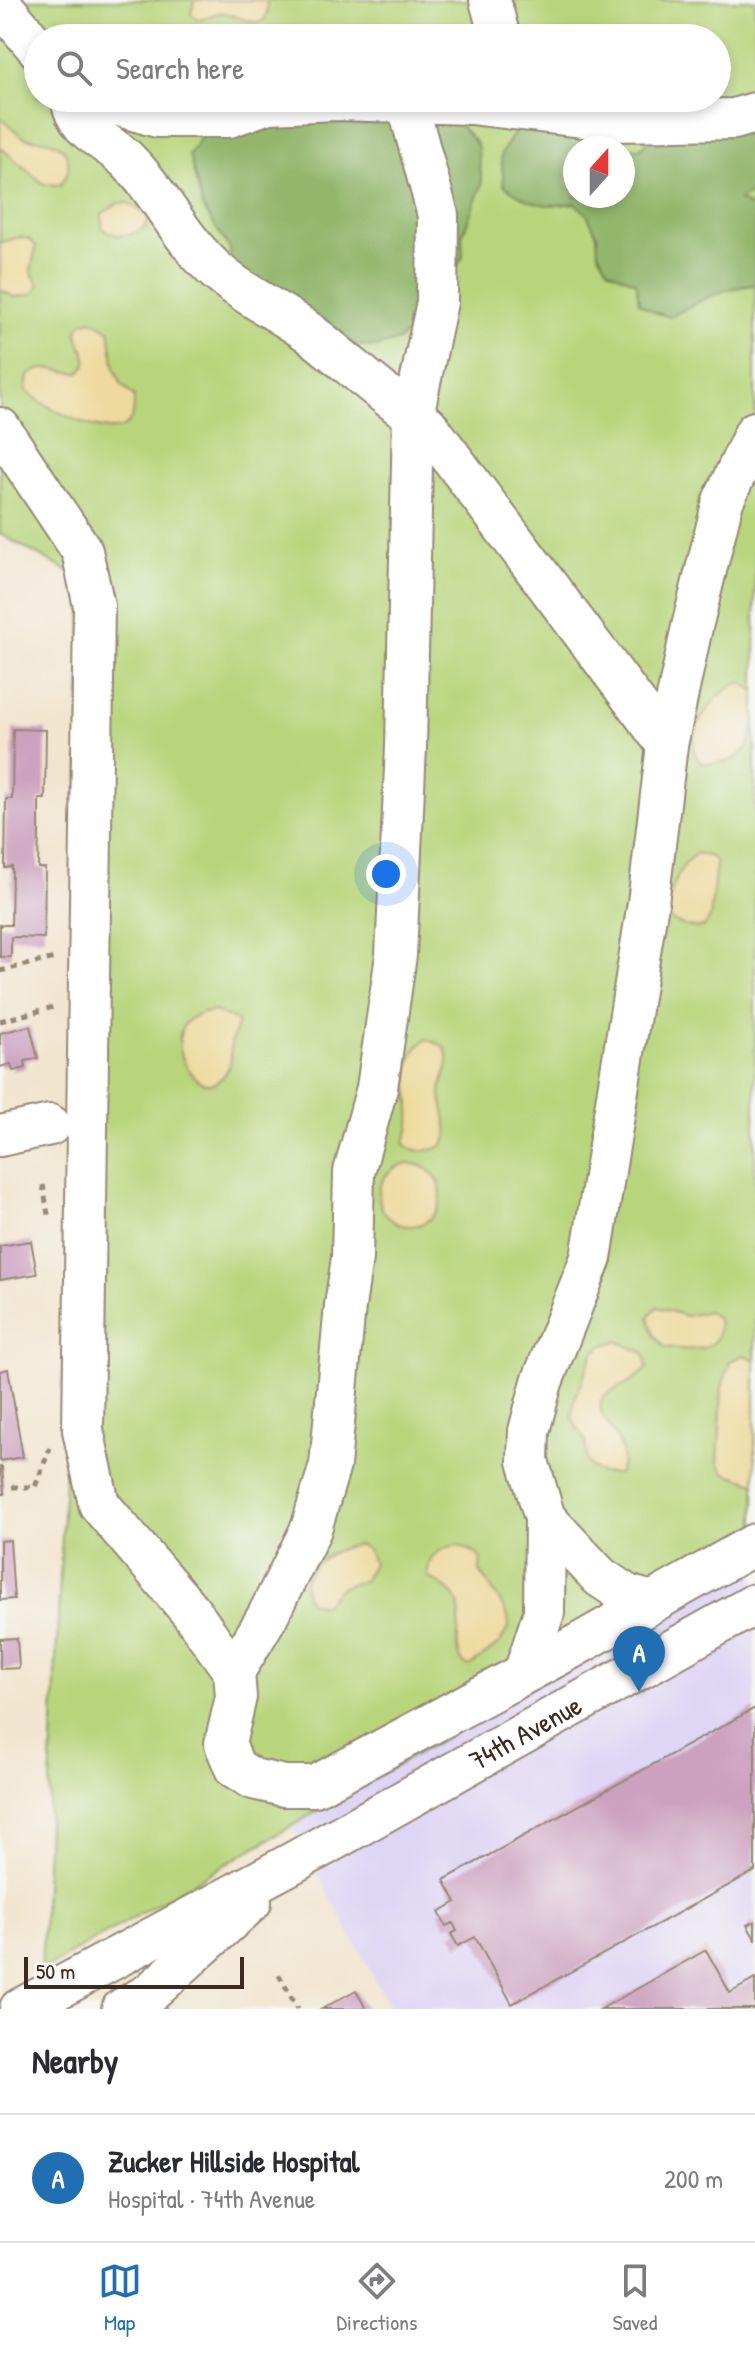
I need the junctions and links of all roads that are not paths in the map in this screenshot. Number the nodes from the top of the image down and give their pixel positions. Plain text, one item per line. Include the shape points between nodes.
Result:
1 (490, 0) edge
2 (0, 3) edge
3 (496, 24) edge
4 (24, 32) edge
5 (73, 112) edge
6 (141, 112) edge
7 (243, 112) edge
8 (410, 112) edge
9 (567, 112) edge
10 (755, 113) edge
11 (413, 416) junction
12 (0, 428) edge
13 (755, 432) edge
14 (667, 745) junction
15 (50, 1125) dead end
16 (0, 1136) edge
17 (545, 1518) junction
18 (755, 1544) edge
19 (652, 1602) junction
20 (755, 1604) edge
21 (234, 1672) junction
22 (524, 1673) junction
23 (296, 1861) junction
24 (20, 2009) edge
25 (122, 2009) edge

1 - 3 street
2 - 4 street
5 - 11 street via 81,125 134,168 186,239 218,272 307,332
6 - 7 street via 158,117 229,117
8 - 11 street via 438,215 437,302
9 - 10 street via 617,121 734,119
11 - 14 street via 427,425
11 - 21 street via 396,955 377,1088 354,1172 352,1258 330,1465 311,1529
12 - 21 street via 82,551 94,606 83,1430 99,1504 191,1612
13 - 14 street via 723,501
14 - 17 street via 648,903 591,1258 542,1382 529,1431 528,1461
15 - 16 street
17 - 19 street via 600,1577 627,1595
17 - 22 street via 544,1612
18 - 19 street
19 - 22 street
20 - 23 street, 74th Avenue
21 - 22 street via 236,1697 225,1744 235,1768 253,1779 284,1786 315,1786
23 - 24 street, 74th Avenue
23 - 25 street, 74th Avenue via 150,1993

